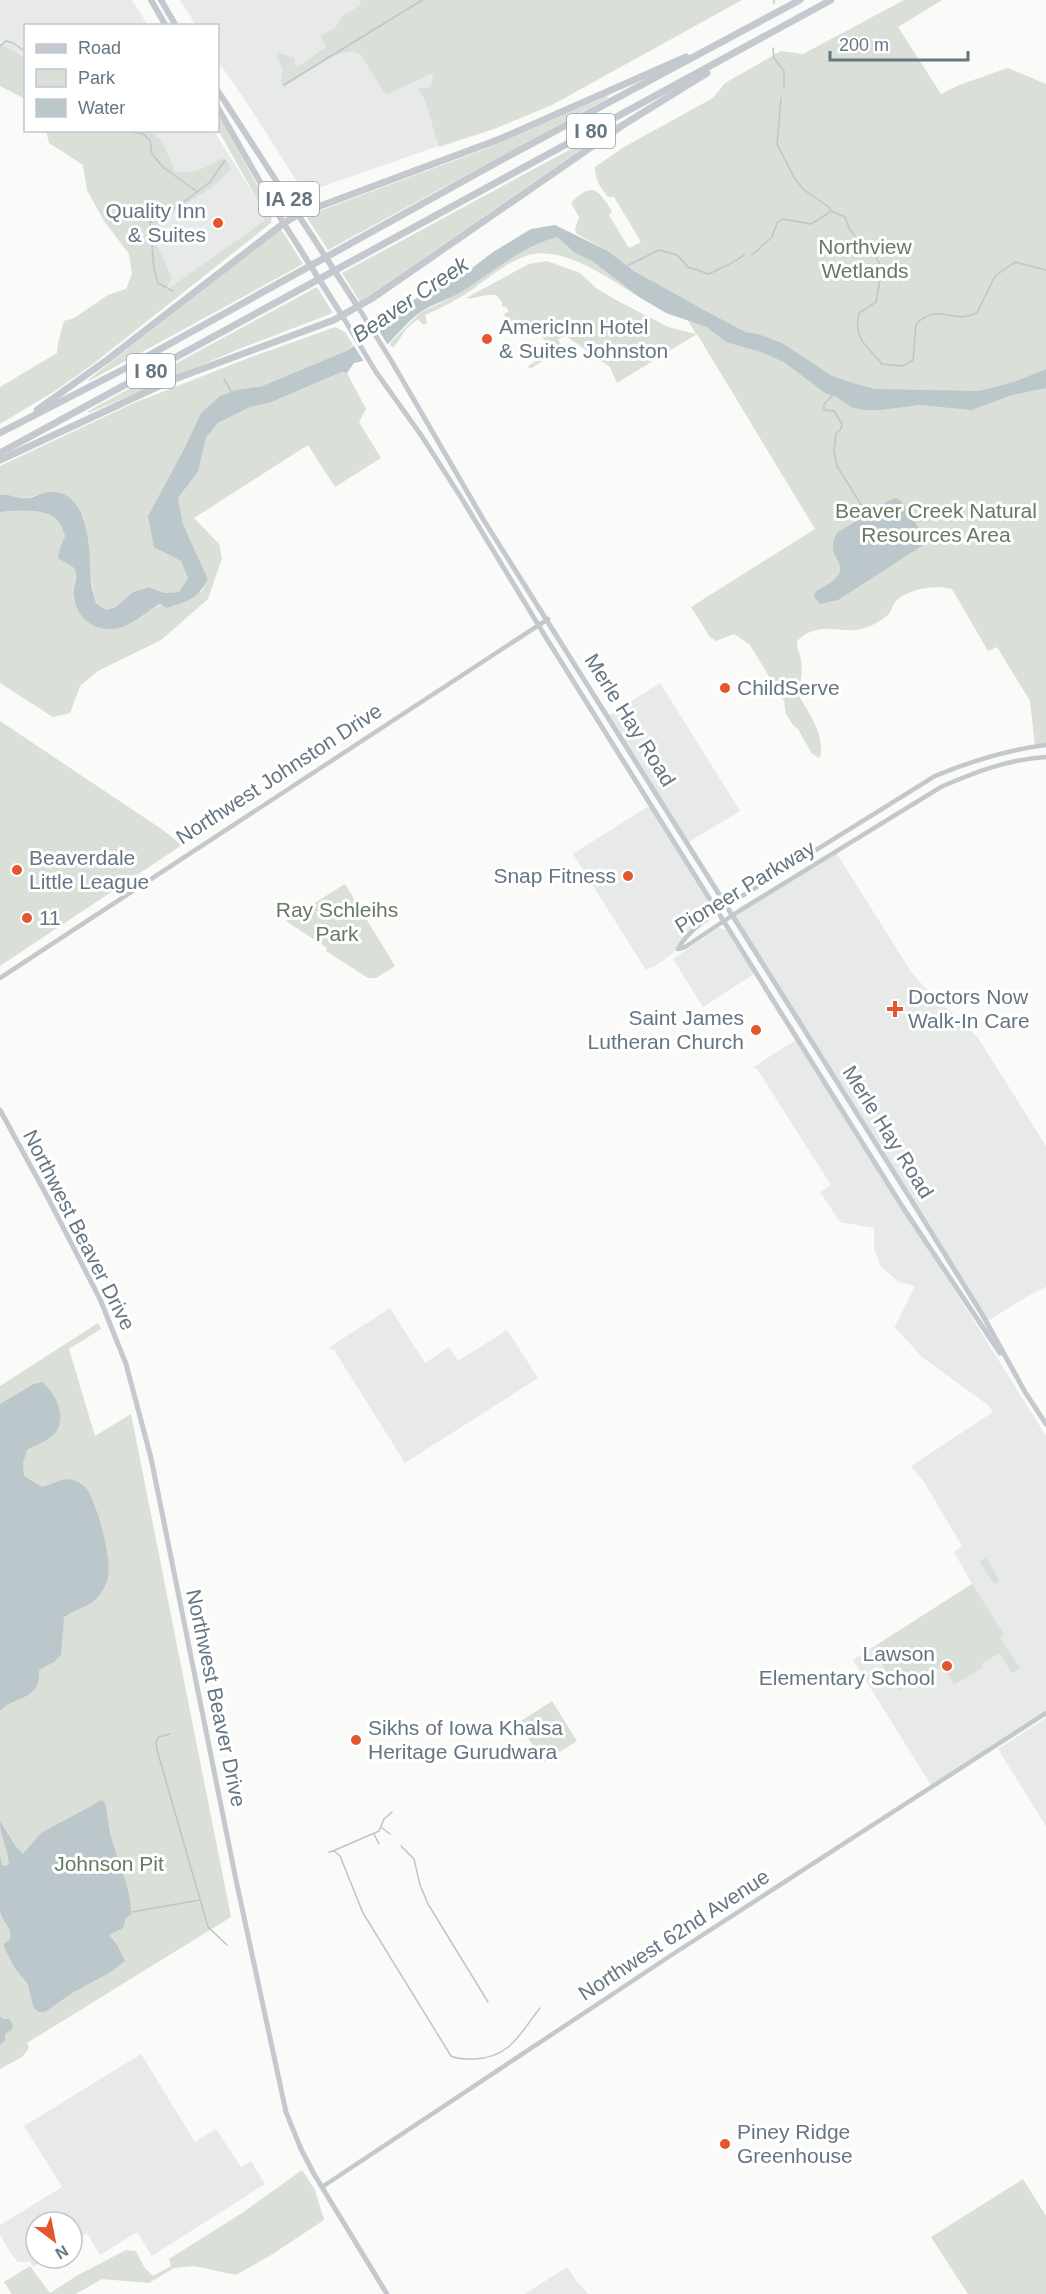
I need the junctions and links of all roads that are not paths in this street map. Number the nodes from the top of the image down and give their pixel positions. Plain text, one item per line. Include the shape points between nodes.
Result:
1 (151, 0) edge
2 (160, 0) edge
3 (800, 0) edge
4 (831, 0) edge
5 (165, 24) edge
6 (175, 24) edge
7 (768, 34) junction
8 (706, 51) junction
9 (219, 93) edge
10 (219, 110) edge
11 (299, 214) junction
12 (284, 223) junction
13 (358, 307) junction
14 (343, 316) junction
15 (1, 432) edge
16 (0, 453) edge
17 (0, 460) edge
18 (548, 619) junction
19 (538, 625) junction
20 (1046, 745) edge
21 (1046, 757) edge
22 (727, 906) junction
23 (718, 911) junction
24 (733, 915) junction
25 (724, 921) junction
26 (0, 978) edge
27 (0, 1110) edge
28 (1011, 1368) junction
29 (1046, 1424) edge
30 (1046, 1713) edge
31 (322, 2187) junction
32 (387, 2294) edge

1 - 5 main road
2 - 6 main road
3 - 8 highway, I 80
4 - 7 highway, I 80
7 - 13 highway via 623,125
7 - 16 highway, I 80
8 - 11 highway via 500,139
8 - 15 highway, I 80 via 126,368
9 - 11 main road, Merle Hay Road / IA 28
10 - 12 main road, Merle Hay Road / IA 28
11 - 12 highway
11 - 13 main road, Merle Hay Road / IA 28
12 - 14 main road, Merle Hay Road / IA 28
12 - 15 highway via 82,379
13 - 14 highway
13 - 18 main road, Merle Hay Road via 480,514
14 - 17 highway via 172,380
14 - 19 main road, Merle Hay Road
18 - 19 street, Northwest Johnston Drive
18 - 22 main road, Merle Hay Road
19 - 23 main road, Merle Hay Road
19 - 26 street, Northwest Johnston Drive
20 - 22 street, Pioneer Parkway via 996,754 935,776
21 - 24 street, Pioneer Parkway via 1006,763 941,787
22 - 23 street, Pioneer Parkway
22 - 24 main road, Merle Hay Road
23 - 25 main road, Merle Hay Road
23 - 25 street, Pioneer Parkway via 694,928 678,949
24 - 25 street, Pioneer Parkway
24 - 28 main road, Merle Hay Road via 972,1297
25 - 28 main road, Merle Hay Road via 902,1206
27 - 31 main road, Northwest Beaver Drive via 100,1299 135,1394 281,2093 300,2149
28 - 29 main road, Merle Hay Road
30 - 31 street, Northwest 62nd Avenue
31 - 32 main road, Northwest Beaver Drive

